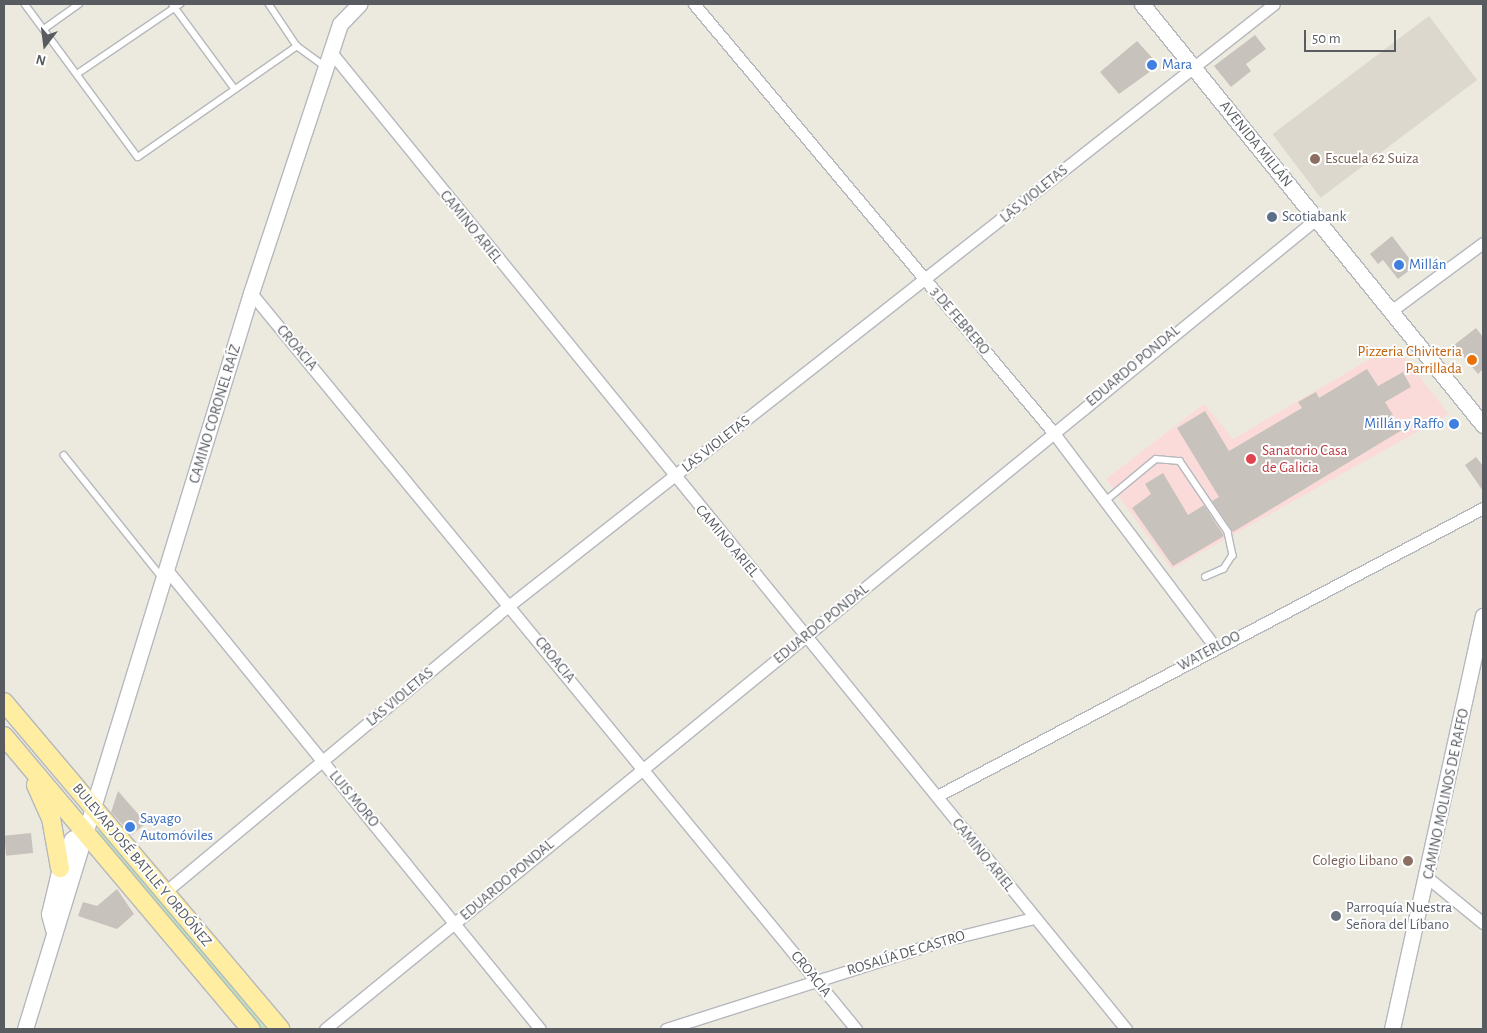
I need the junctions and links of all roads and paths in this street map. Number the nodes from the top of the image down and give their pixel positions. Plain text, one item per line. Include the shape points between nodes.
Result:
1 (25, 4) edge
2 (79, 4) edge
3 (269, 4) edge
4 (358, 4) edge
5 (694, 4) edge
6 (1142, 4) edge
7 (1274, 4) edge
8 (175, 5) edge
9 (44, 29) junction
10 (297, 46) junction
11 (330, 51) junction
12 (325, 67) junction
13 (1193, 67) junction
14 (77, 74) junction
15 (235, 89) junction
16 (1316, 219) junction
17 (1483, 243) edge
18 (926, 280) junction
19 (251, 293) junction
20 (1391, 311) junction
21 (1483, 425) edge
22 (1053, 432) junction
23 (64, 455) dead end
24 (674, 477) junction
25 (1104, 502) junction
26 (1483, 508) edge
27 (166, 575) junction
28 (1206, 578) dead end
29 (510, 605) junction
30 (1483, 616) edge
31 (806, 636) junction
32 (1215, 647) junction
33 (4, 702) edge
34 (4, 736) edge
35 (322, 761) junction
36 (643, 768) junction
37 (32, 770) junction
38 (937, 796) junction
39 (93, 808) junction
40 (86, 831) junction
41 (60, 868) junction
42 (1428, 878) junction
43 (165, 892) junction
44 (1034, 918) junction
45 (456, 923) junction
46 (1483, 923) edge
47 (53, 929) junction
48 (816, 981) junction
49 (25, 1029) edge
50 (251, 1029) edge
51 (280, 1029) edge
52 (325, 1029) edge
53 (540, 1029) edge
54 (666, 1029) edge
55 (856, 1029) edge
56 (1126, 1029) edge
57 (1392, 1029) edge

1 - 9 lane
2 - 9 lane
3 - 10 lane
4 - 11 street, CAMINO CORONEL RAÍZ via 340,24
5 - 18 street, 3 DE FEBRERO
6 - 13 street, AVENIDA MILLÁN
7 - 13 street, LAS VIOLETAS
8 - 14 lane
8 - 15 lane
9 - 14 lane
10 - 12 lane
10 - 15 lane
11 - 12 street, CAMINO CORONEL RAÍZ
11 - 24 street, CAMINO ARIEL
12 - 19 street, CAMINO CORONEL RAÍZ
13 - 16 street, AVENIDA MILLÁN
13 - 18 street, LAS VIOLETAS
14 - 15 lane via 138,156
16 - 20 street, AVENIDA MILLÁN
16 - 22 street, EDUARDO PONDAL
17 - 20 street
18 - 22 street, 3 DE FEBRERO
18 - 24 street, LAS VIOLETAS
19 - 27 street, CAMINO CORONEL RAÍZ
19 - 29 street, CROACIA
20 - 21 street, AVENIDA MILLÁN
22 - 25 street, 3 DE FEBRERO
22 - 31 street, EDUARDO PONDAL
23 - 27 lane
24 - 29 street, LAS VIOLETAS
24 - 31 street, CAMINO ARIEL
25 - 28 lane via 1156,459 1180,461 1228,532 1233,555 1224,569
25 - 32 street, 3 DE FEBRERO
26 - 32 street, WATERLOO
27 - 35 street, LUIS MORO
27 - 39 street, CAMINO CORONEL RAÍZ
29 - 35 street, LAS VIOLETAS
29 - 36 street, CROACIA
30 - 42 street, CAMINO MOLINOS DE RAFFO
31 - 36 street, EDUARDO PONDAL
31 - 38 street, CAMINO ARIEL
32 - 38 street, WATERLOO
33 - 39 main road, BULEVAR JOSÉ BATLLE Y ORDÓÑEZ
34 - 37 main road, BULEVAR JOSÉ BATLLE Y ORDÓÑEZ
35 - 43 street, LAS VIOLETAS
35 - 45 street, LUIS MORO
36 - 45 street, EDUARDO PONDAL
36 - 48 street, CROACIA
37 - 40 main road, BULEVAR JOSÉ BATLLE Y ORDÓÑEZ
37 - 41 main road via 51,818
38 - 44 street, CAMINO ARIEL
39 - 40 street, CAMINO CORONEL RAÍZ
39 - 43 main road, BULEVAR JOSÉ BATLLE Y ORDÓÑEZ
40 - 41 street, CAMINO CORONEL RAÍZ via 72,839
40 - 47 street, CAMINO CORONEL RAÍZ via 61,917
40 - 50 main road, BULEVAR JOSÉ BATLLE Y ORDÓÑEZ
41 - 47 street, CAMINO CORONEL RAÍZ via 50,914
42 - 46 street
42 - 57 street, CAMINO MOLINOS DE RAFFO
43 - 51 main road, BULEVAR JOSÉ BATLLE Y ORDÓÑEZ
44 - 48 street, ROSALÍA DE CASTRO
44 - 56 street, CAMINO ARIEL
45 - 52 street, EDUARDO PONDAL
45 - 53 street, LUIS MORO
47 - 49 street, CAMINO CORONEL RAÍZ
48 - 54 street, ROSALÍA DE CASTRO
48 - 55 street, CROACIA

